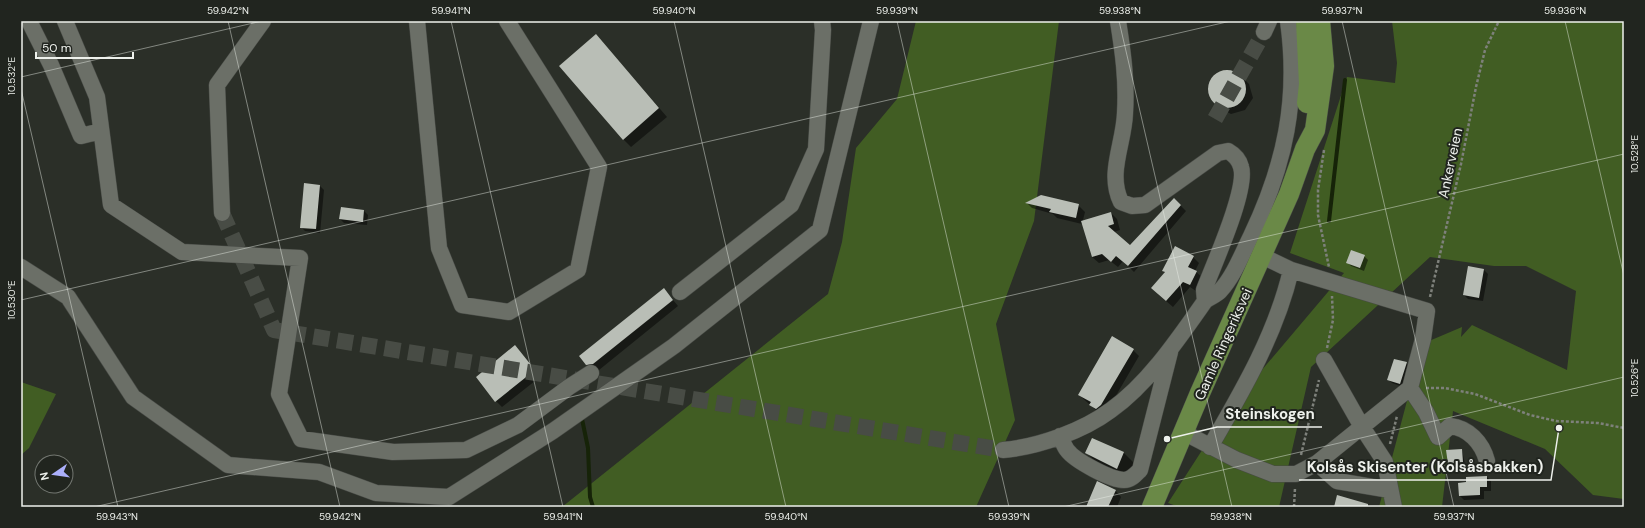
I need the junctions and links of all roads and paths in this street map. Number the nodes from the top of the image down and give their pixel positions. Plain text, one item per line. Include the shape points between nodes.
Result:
1 (29, 21) edge
2 (65, 21) edge
3 (263, 21) edge
4 (417, 21) edge
5 (508, 21) edge
6 (822, 21) edge
7 (870, 21) edge
8 (1118, 21) edge
9 (1288, 21) edge
10 (1306, 21) edge
11 (1320, 21) edge
12 (1499, 21) edge
13 (101, 131) junction
14 (1324, 147) dead end
15 (1304, 149) junction
16 (222, 213) tunnel mouth
17 (1262, 256) junction
18 (21, 266) edge
19 (1291, 270) junction
20 (1332, 283) junction
21 (680, 292) dead end
22 (1205, 301) junction
23 (1427, 311) junction
24 (1170, 349) junction
25 (1324, 360) dead end
26 (591, 373) dead end
27 (1410, 388) junction
28 (1398, 414) dead end
29 (1362, 427) junction
30 (1624, 428) edge
31 (1183, 432) junction
32 (1060, 436) junction
33 (1210, 447) junction
34 (1003, 450) tunnel mouth
35 (1486, 460) dead end
36 (1385, 462) junction
37 (1317, 463) junction
38 (1296, 474) junction
39 (1390, 490) junction
40 (1152, 507) edge
41 (1294, 507) edge
42 (1394, 507) edge

1 - 13 lane via 81,136
2 - 13 lane via 97,97
3 - 16 lane via 217,85
4 - 5 lane via 439,248 462,305 509,312 578,270 599,167
6 - 21 lane via 816,149 792,205
7 - 18 lane via 820,230 674,346 552,431 449,496 376,493 319,472 228,465 133,397 68,298
8 - 22 lane via 1126,85 1125,114 1114,179 1121,202 1132,206 1145,205 1218,153 1228,151 1237,156 1242,168 1242,182 1233,216 1204,290
9 - 22 lane via 1293,72 1288,131 1280,163 1266,203 1237,265 1220,291
10 - 15 main road, Gamle Ringeriksvei via 1309,84
11 - 15 main road, Gamle Ringeriksvei via 1323,82 1315,130
12 - 23 path, Ankerveien via 1485,50
13 - 26 lane via 110,204 182,252 300,258 279,394 301,439 393,452 466,450 518,425
14 - 20 path via 1318,190 1318,215
15 - 17 main road, Gamle Ringeriksvei via 1289,194
17 - 19 lane
17 - 31 main road, Gamle Ringeriksvei
19 - 20 lane
19 - 33 lane via 1284,298 1255,368
20 - 23 lane
22 - 24 lane
23 - 27 lane via 1423,339
24 - 32 lane via 1111,411
24 - 32 lane via 1140,470 1133,478 1114,478 1080,461 1066,450
25 - 29 lane
27 - 29 lane
27 - 30 path via 1445,388 1475,394 1530,415 1556,421 1598,423
27 - 35 lane via 1438,437 1450,426 1464,430 1478,443
28 - 36 path
29 - 36 lane
29 - 37 lane
31 - 33 lane
31 - 40 main road, Gamle Ringeriksvei
32 - 34 lane via 1035,446
33 - 38 lane via 1273,474
36 - 39 lane
37 - 38 lane
37 - 39 lane via 1337,481
38 - 41 path
39 - 42 lane

